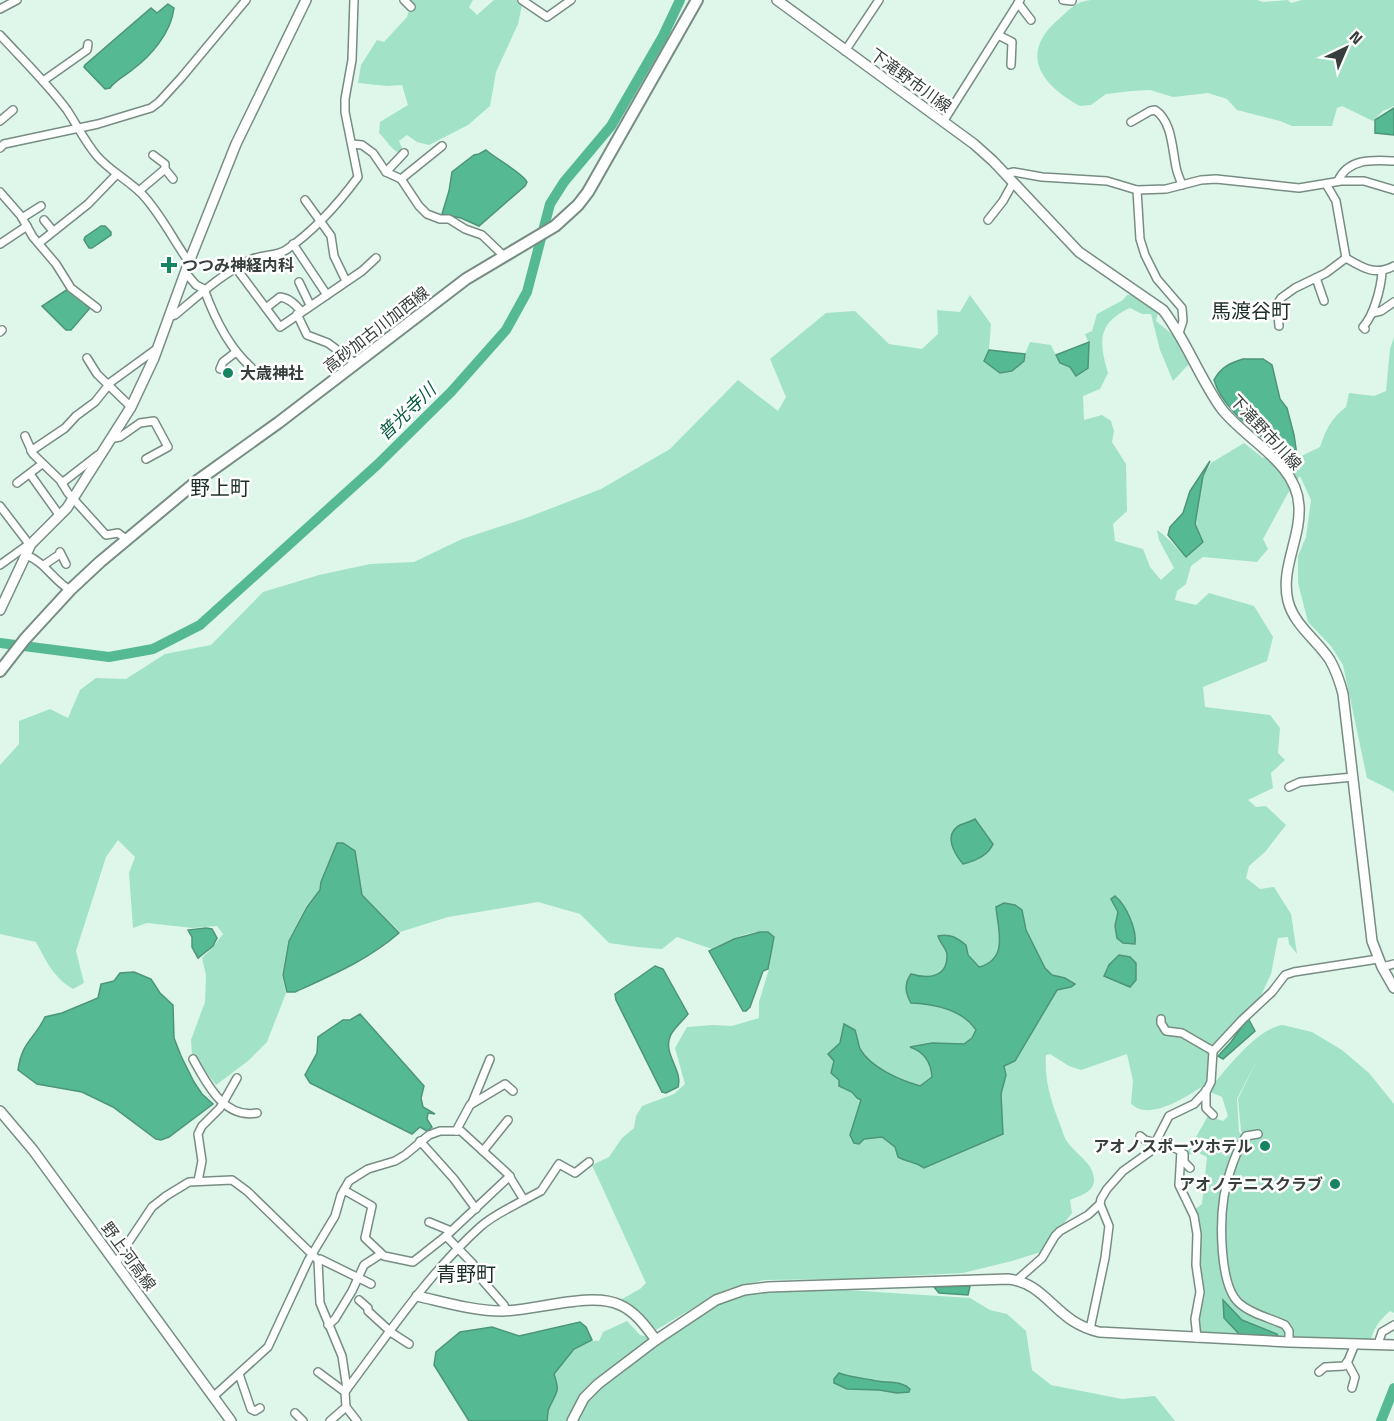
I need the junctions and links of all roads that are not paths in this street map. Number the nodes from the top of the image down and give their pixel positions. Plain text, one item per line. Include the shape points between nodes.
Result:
1 (17, 0) edge
2 (246, 0) edge
3 (306, 0) edge
4 (354, 0) edge
5 (404, 0) edge
6 (522, 0) edge
7 (571, 0) edge
8 (697, 0) edge
9 (777, 0) edge
10 (879, 0) edge
11 (1063, 0) edge
12 (1072, 1) edge
13 (1019, 2) edge
14 (411, 7) dead end
15 (0, 9) edge
16 (1031, 20) dead end
17 (0, 35) edge
18 (998, 35) junction
19 (88, 44) dead end
20 (844, 51) junction
21 (1011, 65) dead end
22 (43, 81) junction
23 (14, 110) dead end
24 (0, 121) edge
25 (943, 122) junction
26 (1131, 122) dead end
27 (77, 128) junction
28 (0, 136) edge
29 (351, 144) junction
30 (2, 146) edge
31 (442, 146) dead end
32 (405, 153) dead end
33 (153, 155) dead end
34 (1394, 162) edge
35 (165, 169) junction
36 (386, 172) junction
37 (1005, 174) junction
38 (116, 175) junction
39 (174, 179) dead end
40 (401, 179) junction
41 (1338, 181) junction
42 (1013, 183) junction
43 (1182, 184) junction
44 (1326, 184) junction
45 (1137, 190) junction
46 (1394, 190) edge
47 (139, 191) junction
48 (0, 192) edge
49 (6, 200) junction
50 (305, 200) dead end
51 (0, 207) edge
52 (41, 207) dead end
53 (22, 218) junction
54 (44, 220) dead end
55 (321, 220) junction
56 (988, 220) dead end
57 (27, 226) junction
58 (53, 231) junction
59 (39, 243) junction
60 (0, 244) edge
61 (293, 244) junction
62 (503, 255) junction
63 (376, 258) dead end
64 (1346, 258) junction
65 (189, 262) junction
66 (1394, 266) edge
67 (236, 268) junction
68 (185, 272) junction
69 (1382, 272) junction
70 (1316, 278) junction
71 (346, 281) junction
72 (299, 282) dead end
73 (205, 290) junction
74 (327, 295) junction
75 (1324, 301) dead end
76 (1394, 302) edge
77 (310, 305) junction
78 (97, 308) dead end
79 (266, 308) junction
80 (299, 313) junction
81 (1372, 313) junction
82 (169, 317) junction
83 (1279, 326) dead end
84 (1365, 329) dead end
85 (1179, 333) junction
86 (157, 350) junction
87 (236, 352) junction
88 (87, 358) dead end
89 (356, 364) junction
90 (251, 367) dead end
91 (220, 369) dead end
92 (109, 386) junction
93 (132, 407) junction
94 (24, 436) dead end
95 (114, 438) junction
96 (31, 451) junction
97 (102, 455) junction
98 (146, 459) dead end
99 (42, 464) junction
100 (30, 474) junction
101 (17, 483) dead end
102 (63, 483) junction
103 (74, 499) junction
104 (2, 511) edge
105 (60, 516) junction
106 (126, 539) junction
107 (30, 544) junction
108 (26, 555) junction
109 (66, 564) dead end
110 (0, 565) edge
111 (44, 565) junction
112 (70, 590) junction
113 (0, 610) edge
114 (0, 671) edge
115 (1353, 777) junction
116 (1289, 787) dead end
117 (1380, 963) junction
118 (1394, 964) edge
119 (1394, 988) edge
120 (1161, 1019) dead end
121 (1213, 1051) junction
122 (193, 1059) dead end
123 (490, 1059) dead end
124 (237, 1078) dead end
125 (1206, 1090) junction
126 (513, 1091) dead end
127 (472, 1103) junction
128 (223, 1104) junction
129 (0, 1111) edge
130 (257, 1113) dead end
131 (1213, 1115) dead end
132 (508, 1120) dead end
133 (456, 1131) junction
134 (1258, 1134) dead end
135 (1140, 1136) dead end
136 (420, 1141) junction
137 (1155, 1144) junction
138 (483, 1151) junction
139 (1181, 1151) junction
140 (589, 1162) dead end
141 (1190, 1168) dead end
142 (510, 1176) junction
143 (198, 1181) junction
144 (344, 1190) junction
145 (524, 1200) junction
146 (1100, 1204) junction
147 (476, 1209) junction
148 (429, 1222) dead end
149 (449, 1234) junction
150 (459, 1249) junction
151 (312, 1254) junction
152 (381, 1254) junction
153 (318, 1260) junction
154 (116, 1264) junction
155 (358, 1277) junction
156 (1017, 1280) junction
157 (371, 1284) dead end
158 (417, 1296) junction
159 (359, 1300) dead end
160 (506, 1311) junction
161 (328, 1325) junction
162 (1394, 1325) edge
163 (1090, 1329) junction
164 (391, 1332) junction
165 (1197, 1338) junction
166 (656, 1340) junction
167 (1289, 1342) junction
168 (409, 1344) dead end
169 (1355, 1344) junction
170 (1378, 1344) junction
171 (1394, 1345) edge
172 (1347, 1362) junction
173 (318, 1372) dead end
174 (1319, 1372) dead end
175 (238, 1374) junction
176 (1352, 1388) dead end
177 (346, 1391) junction
178 (214, 1396) junction
179 (346, 1407) junction
180 (260, 1408) dead end
181 (295, 1413) dead end
182 (231, 1421) edge
183 (303, 1421) edge
184 (330, 1421) edge
185 (357, 1421) edge
186 (572, 1421) edge

1 - 15 street
2 - 27 street via 159,102 140,112
3 - 65 street via 236,144
4 - 29 street via 352,60 345,99
5 - 14 street
6 - 7 street via 547,17
8 - 62 main road, 高砂加古川加西線 via 588,192 551,228
9 - 20 street, 下滝野市川線
10 - 20 street
11 - 12 street
13 - 16 street
13 - 18 street
17 - 22 street
18 - 21 street via 1012,42
18 - 25 street
19 - 22 street via 87,50
20 - 25 street, 下滝野市川線
22 - 27 street
23 - 24 street
25 - 37 street, 下滝野市川線 via 974,144
26 - 43 street via 1150,111 1158,112 1170,135
27 - 30 street
27 - 38 street
28 - 30 street
29 - 36 street via 373,153
29 - 55 street via 358,177
31 - 40 street
32 - 36 street
33 - 35 street via 165,164
34 - 41 street via 1359,162
35 - 39 street
35 - 47 street
36 - 40 street
37 - 42 street, 下滝野市川線
37 - 45 street via 1107,182
38 - 47 street
38 - 58 street via 88,204
40 - 62 street via 428,214 482,235
41 - 44 street
41 - 46 street via 1364,181
42 - 56 street
42 - 85 street, 下滝野市川線 via 1079,252 1163,310
43 - 44 street via 1216,179 1287,188
43 - 45 street
44 - 64 street via 1336,201
45 - 85 street via 1140,239 1157,279 1182,309 1184,321
47 - 65 street
48 - 49 street
49 - 51 street
49 - 53 street
50 - 55 street
52 - 53 street
53 - 57 street
54 - 58 street
55 - 61 street
55 - 71 street via 331,236 334,256
57 - 59 street
57 - 60 street
58 - 59 street
59 - 78 street via 70,288
61 - 67 street via 274,256 254,258
61 - 74 street
62 - 89 main road, 高砂加古川加西線
63 - 71 street
64 - 69 street
64 - 70 street
65 - 68 street
66 - 69 street
67 - 73 street
67 - 79 street
68 - 73 street
68 - 82 street
69 - 81 street
70 - 75 street
70 - 83 street via 1278,302
71 - 74 street
72 - 77 street
73 - 82 street
73 - 87 street
74 - 77 street
76 - 81 street
77 - 80 street
79 - 80 street via 282,297 296,305
79 - 80 street via 280,327
80 - 89 street via 307,335 328,343
81 - 84 street
82 - 86 street
85 - 115 street, 下滝野市川線 via 1222,410 1278,464 1296,490 1300,507 1287,575 1288,602 1337,675
86 - 92 street
86 - 93 street
87 - 90 street
87 - 91 street
88 - 92 street
89 - 106 main road, 高砂加古川加西線 via 197,481
92 - 93 street
92 - 96 street via 65,428
93 - 95 street
94 - 96 street
95 - 97 street
95 - 98 street via 140,423 154,421 168,447
96 - 99 street
97 - 102 street
97 - 103 street
99 - 100 street
99 - 102 street
100 - 101 street
100 - 105 street
102 - 103 street
103 - 105 street
103 - 106 street via 106,535 118,533
104 - 107 street
105 - 107 street
106 - 112 main road, 高砂加古川加西線
107 - 108 street
107 - 110 street
108 - 111 street
108 - 113 street
109 - 111 street via 60,552
111 - 112 street via 54,579
112 - 114 main road, 高砂加古川加西線
115 - 116 street via 1299,782
115 - 117 street, 下滝野市川線 via 1369,920
117 - 118 street
117 - 119 street, 下滝野市川線
117 - 121 street via 1285,975
120 - 121 street via 1166,1031 1182,1033
121 - 125 street via 1211,1082
122 - 128 street
123 - 127 street
124 - 128 street
125 - 131 street via 1206,1108
125 - 137 street via 1194,1104 1169,1116
126 - 127 street via 505,1084
127 - 133 street
128 - 130 street via 247,1115
128 - 143 street via 198,1134 202,1161
129 - 154 street, 野上河高線
132 - 138 street
133 - 136 street via 440,1131
133 - 138 street
134 - 167 street via 1245,1136 1240,1145 1224,1197 1225,1273 1239,1303 1285,1325
135 - 137 street
136 - 144 street via 395,1161 368,1168 349,1180
136 - 147 street
137 - 139 street
137 - 146 street via 1123,1171
138 - 142 street
139 - 141 street
139 - 165 street via 1179,1185 1194,1216 1197,1234
140 - 145 street via 575,1173 559,1164 541,1191
142 - 145 street
142 - 147 street
143 - 151 street via 232,1180
143 - 154 street via 189,1182 152,1207
144 - 151 street via 335,1216
144 - 152 street via 371,1205 364,1236
145 - 150 street via 481,1226
146 - 156 street via 1060,1231 1042,1258
146 - 163 street via 1109,1226
147 - 149 street
148 - 149 street
149 - 150 street
149 - 152 street via 413,1262
150 - 158 street
150 - 160 street
151 - 153 street
151 - 175 street via 268,1347
152 - 155 street via 364,1265
153 - 155 street
153 - 161 street via 320,1303
154 - 178 street, 野上河高線
155 - 157 street
155 - 161 street
156 - 163 street via 1036,1288 1073,1321
156 - 166 street via 897,1281 744,1290 716,1300
158 - 160 street
158 - 164 street
159 - 164 street
160 - 166 street via 603,1301 620,1305 638,1317
161 - 177 street via 342,1356
162 - 170 street via 1382,1332
163 - 165 street via 1121,1335
164 - 168 street
164 - 177 street
165 - 167 street
166 - 186 street via 598,1384 584,1398
167 - 169 street
169 - 170 street
169 - 172 street
170 - 171 street
172 - 174 street via 1344,1366 1324,1367
172 - 176 street via 1354,1377
173 - 177 street
175 - 178 street
175 - 180 street via 251,1408
177 - 179 street
178 - 182 street, 野上河高線
179 - 184 street
179 - 185 street
181 - 183 street

